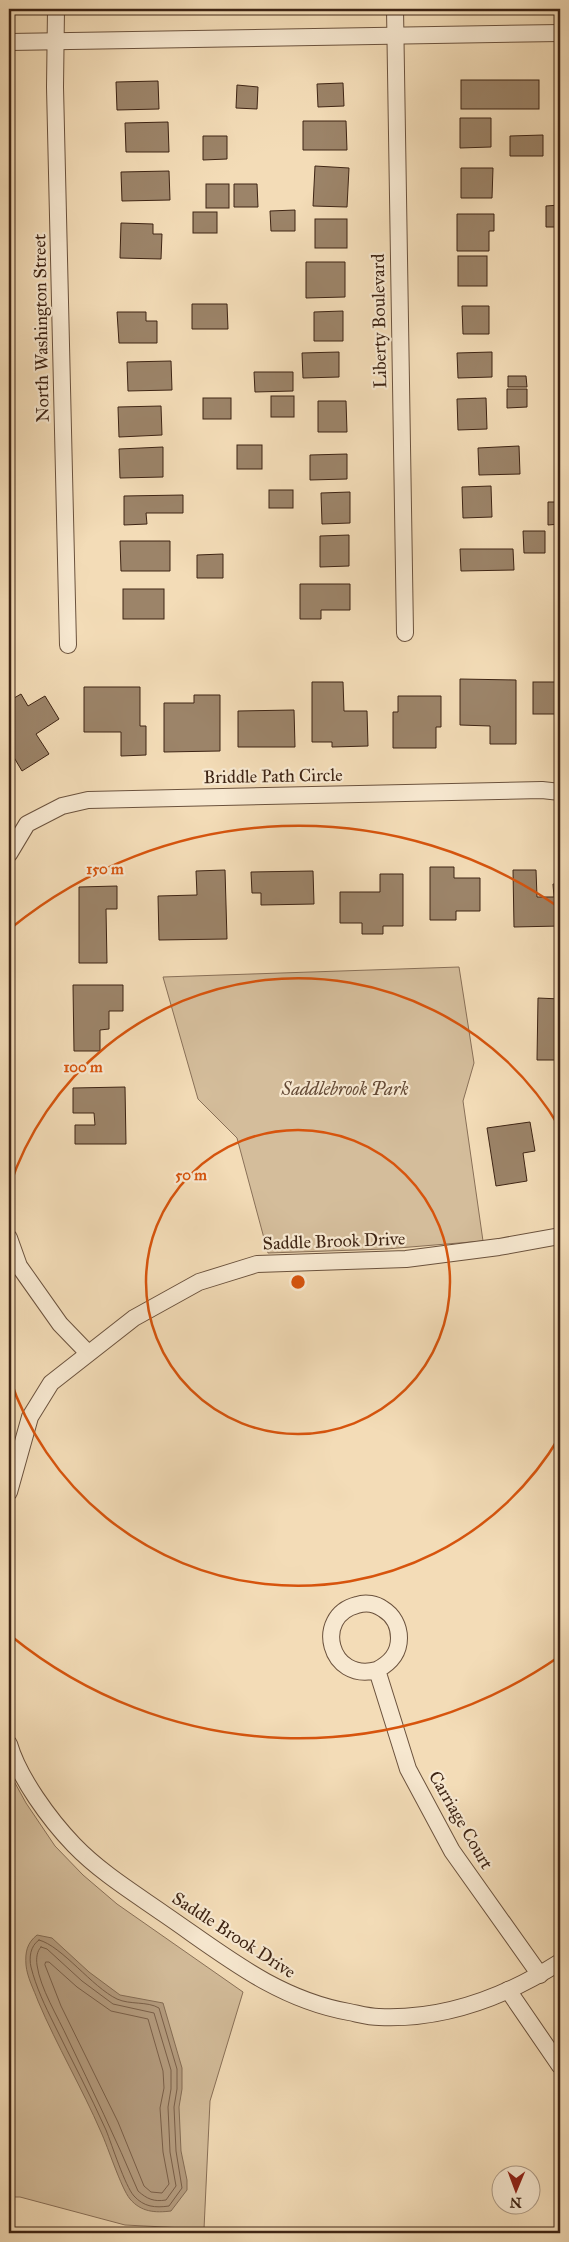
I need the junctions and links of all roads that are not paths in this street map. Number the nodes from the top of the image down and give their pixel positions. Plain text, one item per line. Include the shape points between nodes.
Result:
1 (56, 9) edge
2 (395, 9) edge
3 (560, 33) edge
4 (394, 35) junction
5 (56, 41) junction
6 (9, 42) edge
7 (405, 633) dead end
8 (68, 645) dead end
9 (560, 792) edge
10 (9, 854) edge
11 (560, 1236) edge
12 (9, 1238) edge
13 (88, 1353) junction
14 (9, 1492) edge
15 (377, 1670) junction
16 (9, 1744) edge
17 (560, 1962) edge
18 (540, 1975) junction
19 (508, 1990) junction
20 (560, 2066) edge

1 - 5 street, North Washington Street
2 - 4 street, Liberty Boulevard
3 - 4 street
4 - 5 street
4 - 7 street, Liberty Boulevard
5 - 6 street
5 - 8 street, North Washington Street
9 - 10 street, Briddle Path Circle via 88,800 62,806 27,824
11 - 13 street, Saddle Brook Drive via 406,1259 256,1264 199,1282 172,1295 134,1318
12 - 13 street via 19,1266 60,1324
13 - 14 street, Saddle Brook Drive via 51,1383 30,1417
15 - 15 street via 395,1656 399,1639 397,1626 388,1612 375,1605 350,1607 339,1616 332,1629 333,1651 344,1665 352,1669 364,1672
15 - 18 street, Carriage Court via 408,1768 448,1843
16 - 19 street, Saddle Brook Drive via 33,1790 74,1846 112,1878 278,1990 324,2007 377,2017 415,2017 459,2010
17 - 18 street, Saddle Brook Drive
18 - 19 street, Saddle Brook Drive
19 - 20 street

